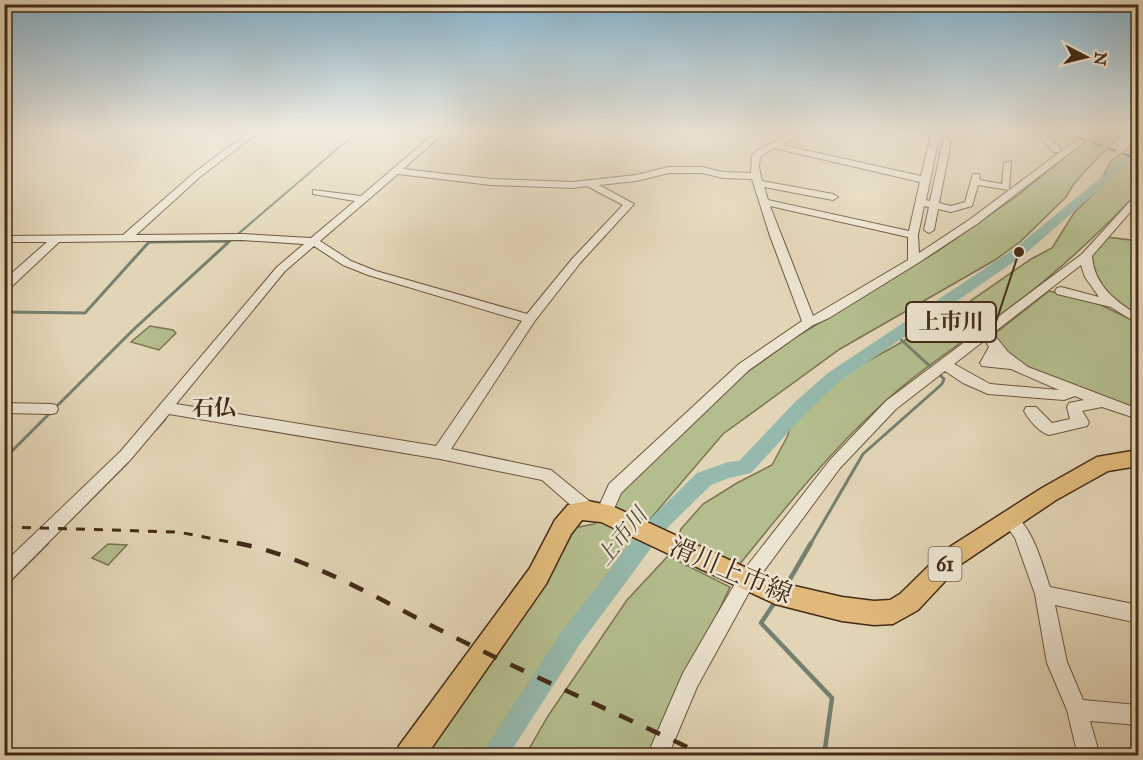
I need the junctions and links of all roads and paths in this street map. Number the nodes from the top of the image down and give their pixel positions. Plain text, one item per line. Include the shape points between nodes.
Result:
1 (207, 167) edge
2 (402, 167) edge
3 (755, 167) edge
4 (869, 167) edge
5 (927, 167) edge
6 (942, 167) edge
7 (1008, 167) edge
8 (1045, 167) edge
9 (398, 171) junction
10 (755, 179) junction
11 (925, 180) junction
12 (586, 182) junction
13 (316, 192) dead end
14 (833, 197) dead end
15 (1138, 198) edge
16 (364, 199) junction
17 (763, 202) junction
18 (920, 202) junction
19 (934, 205) junction
20 (929, 230) dead end
21 (913, 235) junction
22 (4, 239) edge
23 (125, 239) junction
24 (55, 240) junction
25 (313, 241) junction
26 (1086, 256) junction
27 (914, 261) junction
28 (4, 287) edge
29 (1061, 291) dead end
30 (1113, 304) junction
31 (530, 320) junction
32 (1138, 320) edge
33 (809, 322) junction
34 (986, 332) junction
35 (995, 348) junction
36 (987, 363) junction
37 (1012, 363) junction
38 (944, 364) junction
39 (966, 380) junction
40 (1075, 390) junction
41 (1102, 402) junction
42 (4, 408) edge
43 (166, 408) junction
44 (51, 409) dead end
45 (1031, 411) dead end
46 (1138, 414) edge
47 (440, 453) junction
48 (1138, 458) edge
49 (596, 512) junction
50 (1011, 521) junction
51 (4, 575) edge
52 (746, 581) junction
53 (1044, 594) junction
54 (1138, 614) edge
55 (1077, 710) junction
56 (1138, 715) edge
57 (409, 756) edge
58 (657, 756) edge
59 (1089, 756) edge

1 - 23 street
2 - 9 street
3 - 10 street
4 - 11 street
5 - 11 street
6 - 19 street
7 - 19 street via 1006,188 976,179 969,204 951,208
8 - 27 street
9 - 12 street via 491,182
9 - 16 street
10 - 12 street via 702,170 669,170 636,178
10 - 14 street
10 - 17 street
11 - 18 street
12 - 31 street via 629,204 576,261
13 - 16 street
15 - 26 street
16 - 25 street
17 - 21 street
17 - 33 street
18 - 19 street
18 - 21 street
19 - 20 street
21 - 27 street
22 - 24 street
23 - 24 street
23 - 25 street via 242,237
24 - 28 street
25 - 31 street via 347,263 372,273
25 - 43 street via 281,268
26 - 30 street via 1090,276
26 - 34 street
27 - 33 street
29 - 30 street
30 - 32 street
31 - 47 street
33 - 49 street via 744,367 615,489
34 - 35 street
34 - 38 street
35 - 36 street
35 - 37 street
36 - 37 street
36 - 39 street
37 - 40 street
38 - 39 street
38 - 52 street via 891,405 835,464
39 - 40 street via 988,389 1032,394 1064,395
40 - 41 street
41 - 45 street via 1074,407 1075,416 1082,422 1048,429
41 - 46 street
42 - 44 street
43 - 47 street
43 - 51 street via 126,455
47 - 49 street via 546,475
48 - 50 main road, 滑川上市線 / 61 via 1104,463 1087,471
49 - 52 main road, 滑川上市線 / 61
49 - 57 main road via 576,512 563,527 538,576
50 - 52 main road, 滑川上市線 / 61 via 953,557 909,602 893,612 874,613 799,600
50 - 53 street via 1023,534
52 - 58 street via 690,680
53 - 54 street
53 - 55 street via 1058,663
55 - 56 street
55 - 59 street

